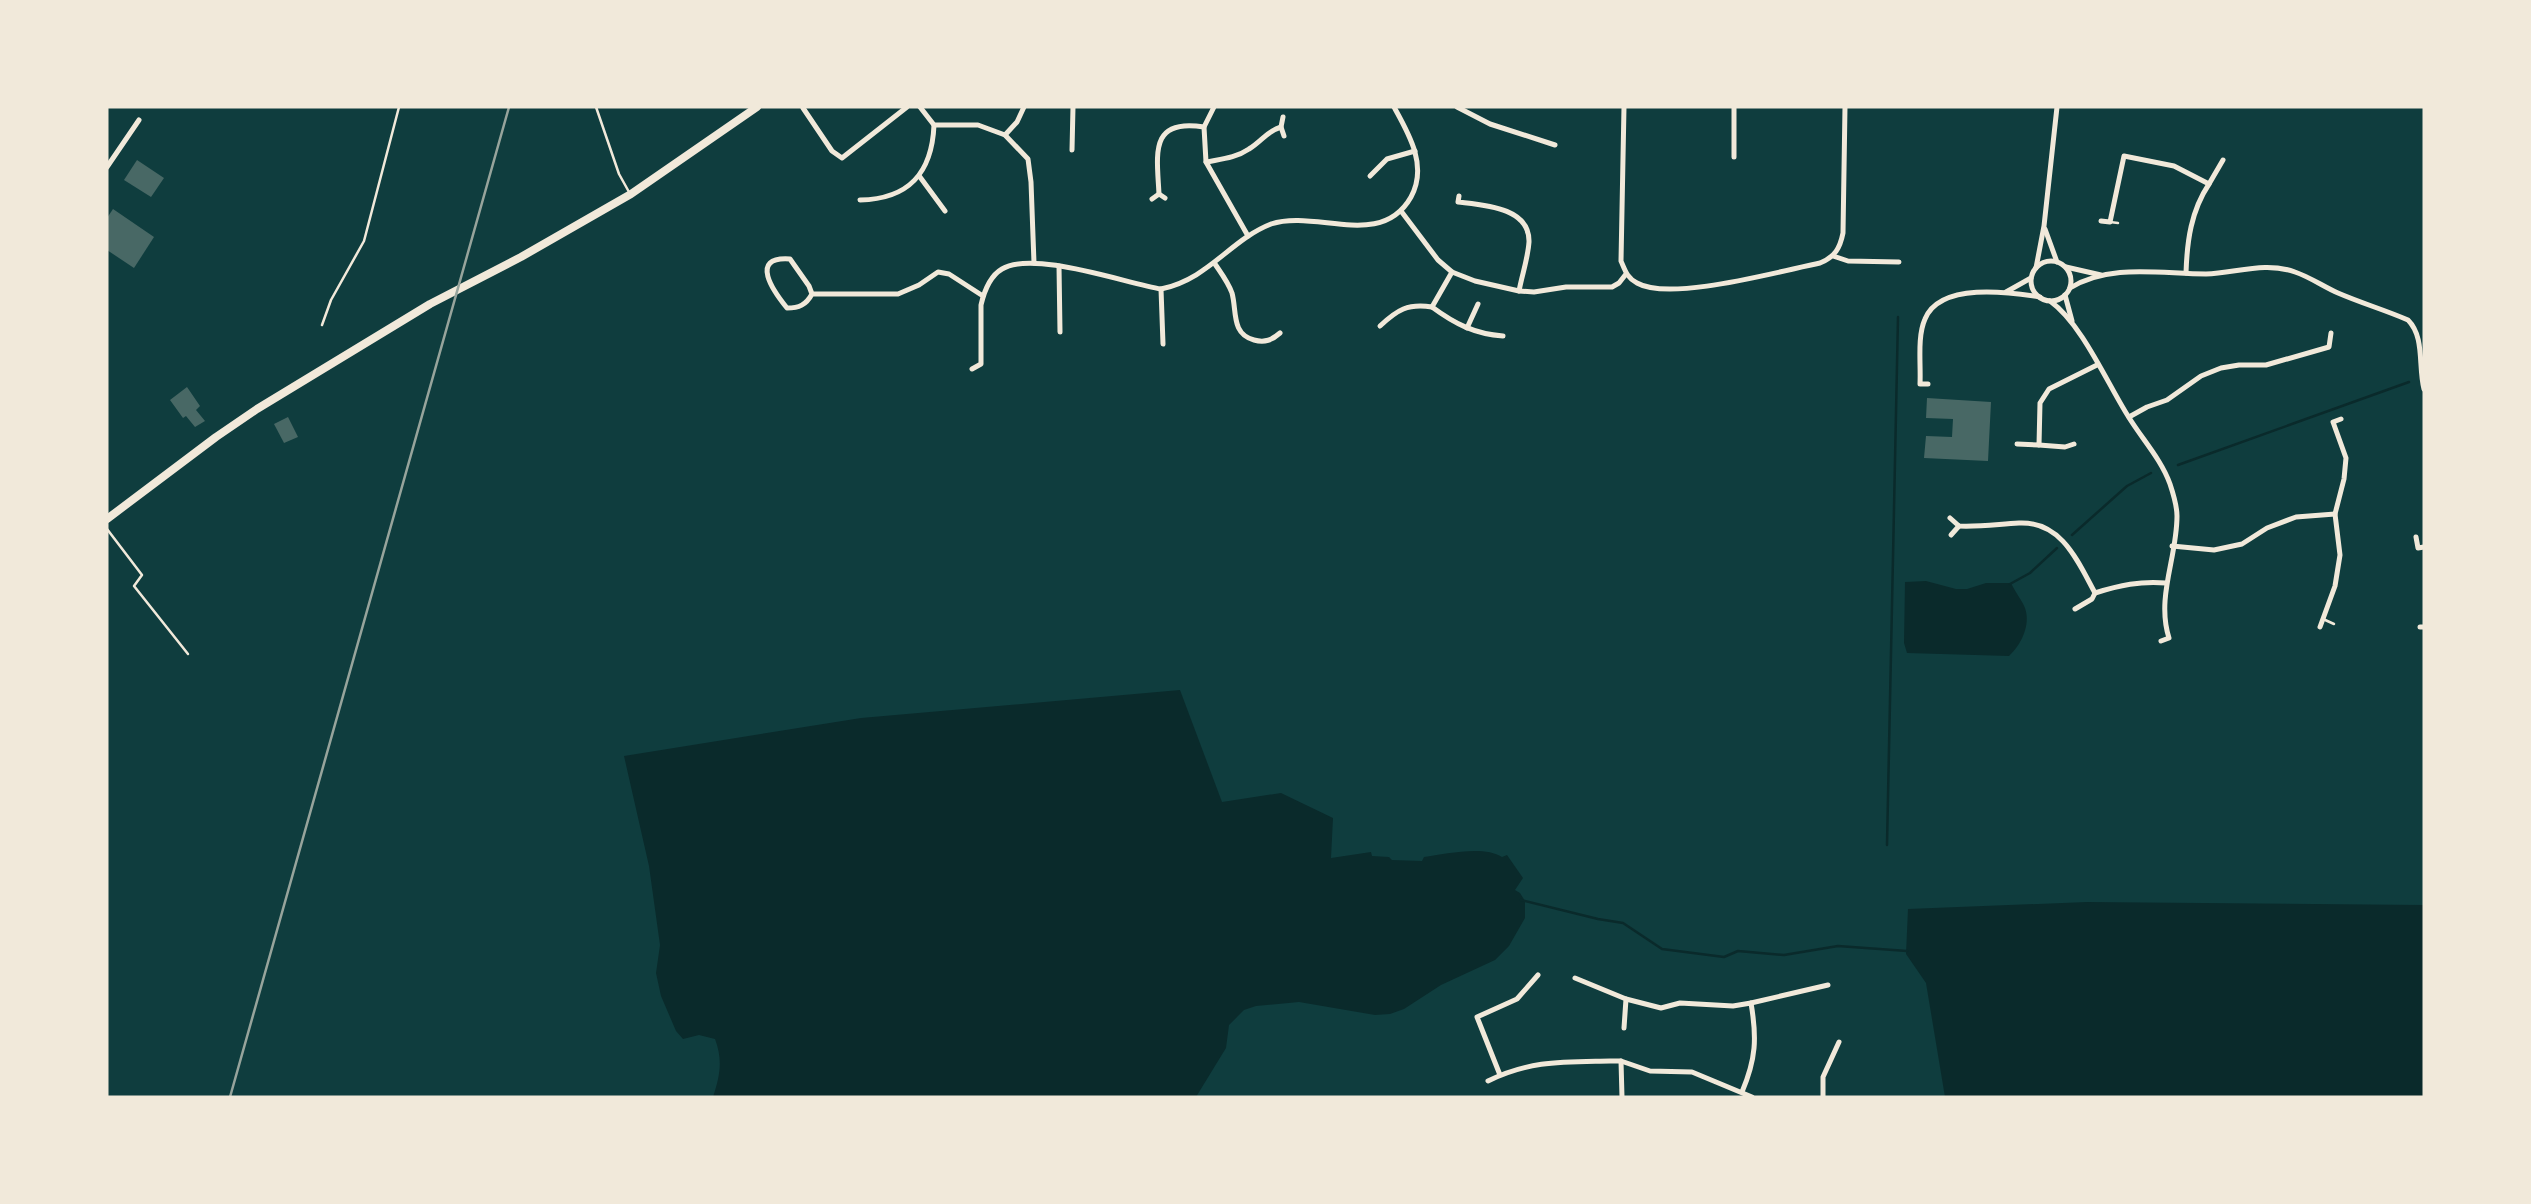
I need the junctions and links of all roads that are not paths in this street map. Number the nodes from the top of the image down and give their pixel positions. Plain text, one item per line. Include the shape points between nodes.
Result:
1 (399, 107) edge
2 (596, 107) edge
3 (757, 107) edge
4 (907, 107) edge
5 (920, 107) edge
6 (1024, 107) edge
7 (1073, 107) edge
8 (1214, 107) edge
9 (1403, 107) edge
10 (1457, 107) edge
11 (1623, 107) edge
12 (1734, 107) edge
13 (1845, 107) edge
14 (2057, 107) edge
15 (803, 108) edge
16 (1395, 109) edge
17 (1283, 117) dead end
18 (139, 120) dead end
19 (934, 125) junction
20 (1204, 127) junction
21 (1281, 127) junction
22 (1005, 135) junction
23 (1283, 136) dead end
24 (1555, 145) dead end
25 (1072, 150) dead end
26 (1415, 151) junction
27 (1734, 157) dead end
28 (2223, 160) dead end
29 (1206, 162) junction
30 (107, 167) edge
31 (1372, 172) dead end
32 (920, 177) junction
33 (2208, 184) junction
34 (631, 194) junction
35 (1158, 194) junction
36 (1152, 198) dead end
37 (1165, 198) dead end
38 (860, 200) dead end
39 (945, 211) dead end
40 (1401, 211) junction
41 (1458, 211) dead end
42 (2101, 221) dead end
43 (2110, 222) junction
44 (2118, 223) dead end
45 (2044, 226) junction
46 (1248, 236) junction
47 (1833, 256) junction
48 (1899, 262) dead end
49 (2057, 262) junction
50 (1034, 263) junction
51 (1215, 264) junction
52 (1059, 265) junction
53 (2066, 267) junction
54 (2036, 268) junction
55 (1452, 272) junction
56 (2186, 273) junction
57 (1626, 274) junction
58 (2104, 275) junction
59 (2031, 278) junction
60 (2070, 288) junction
61 (1161, 289) junction
62 (1519, 291) junction
63 (2006, 292) junction
64 (812, 294) junction
65 (2065, 295) junction
66 (983, 296) junction
67 (2040, 298) junction
68 (2050, 301) junction
69 (1478, 304) dead end
70 (1432, 307) junction
71 (2424, 322) edge
72 (2073, 324) junction
73 (322, 325) dead end
74 (1380, 326) dead end
75 (2415, 327) junction
76 (1467, 328) junction
77 (1060, 332) dead end
78 (1280, 333) dead end
79 (2331, 333) dead end
80 (1503, 335) dead end
81 (1163, 344) dead end
82 (2329, 347) junction
83 (2335, 354) dead end
84 (2097, 365) junction
85 (972, 369) dead end
86 (1928, 384) dead end
87 (2424, 388) edge
88 (2129, 417) junction
89 (2341, 419) dead end
90 (2017, 444) dead end
91 (2074, 444) dead end
92 (2039, 445) junction
93 (2335, 514) junction
94 (1950, 518) dead end
95 (107, 519) edge
96 (1959, 527) junction
97 (107, 528) edge
98 (1951, 535) dead end
99 (2416, 537) dead end
100 (2172, 546) junction
101 (2421, 547) edge
102 (2420, 557) dead end
103 (2166, 583) junction
104 (2095, 593) junction
105 (2075, 609) dead end
106 (2323, 619) junction
107 (2334, 624) dead end
108 (2320, 627) dead end
109 (2161, 642) dead end
110 (188, 654) dead end
111 (1538, 975) dead end
112 (1575, 978) dead end
113 (1828, 985) dead end
114 (1626, 999) junction
115 (1751, 1003) junction
116 (1624, 1028) dead end
117 (1839, 1042) dead end
118 (1621, 1061) junction
119 (1500, 1075) junction
120 (1488, 1081) dead end
121 (1742, 1092) junction
122 (1622, 1097) edge
123 (1752, 1097) edge
124 (1823, 1097) edge

1 - 73 lane via 364,241
2 - 34 lane via 619,174
3 - 34 main road
4 - 15 street via 842,158 832,151
5 - 19 street
6 - 22 street
7 - 25 street
8 - 20 street
9 - 16 street
10 - 24 street via 1490,124
11 - 57 street via 1622,261
12 - 27 street
13 - 47 street via 1843,233
14 - 45 street
16 - 26 street
17 - 21 street
18 - 30 street
19 - 22 street via 978,125
19 - 32 street
20 - 29 street
20 - 35 street via 1172,127 1160,141
21 - 23 street
21 - 29 street via 1269,131 1247,151
22 - 50 street via 1028,159
26 - 31 street via 1387,159
26 - 40 street via 1416,185
28 - 33 street
29 - 46 street
32 - 38 street via 887,198
32 - 39 street
33 - 43 street via 2174,166 2124,156
33 - 56 street via 2192,222
34 - 95 main road via 430,304 257,409
35 - 36 street
35 - 37 street
40 - 46 street via 1367,224 1284,221
40 - 55 street
41 - 62 street via 1459,199 1494,207 1524,222 1529,245
42 - 43 street
43 - 44 lane
45 - 49 street
45 - 54 street
46 - 51 street
47 - 48 street via 1848,261
47 - 57 street via 1820,263 1714,286 1645,286
49 - 53 street
49 - 54 street via 2044,262
50 - 52 street
50 - 66 street via 1001,269
51 - 61 street
51 - 78 street via 1231,292 1241,333 1258,341
52 - 61 street
52 - 77 street
53 - 58 street
53 - 60 street
54 - 59 street
55 - 62 street
55 - 70 street
56 - 58 street
56 - 75 street via 2263,267 2296,272
57 - 62 street via 1612,287
58 - 60 street
59 - 63 street
59 - 67 street
60 - 65 street
61 - 81 street
63 - 67 street
63 - 86 street via 1968,292 1927,313 1922,326 1920,384
64 - 64 street via 808,302 787,308 770,284 767,269 782,258 790,259
64 - 66 street via 898,294 937,272 949,274
65 - 68 street
65 - 72 street
66 - 85 street via 981,364
67 - 68 street
68 - 72 street
69 - 76 street
70 - 74 street via 1407,306
70 - 76 street
71 - 75 street
72 - 84 street
75 - 87 street
76 - 80 street via 1482,335
79 - 82 street
82 - 83 street
82 - 88 street via 2266,365 2221,368
84 - 88 street
84 - 92 street via 2049,389 2040,403
88 - 100 street via 2170,484 2177,515
89 - 93 street via 2333,422 2346,458
90 - 92 street
91 - 92 street
93 - 100 street via 2296,517 2242,544 2214,550
93 - 106 street via 2340,555
94 - 96 street
96 - 98 street
96 - 104 street via 2020,523 2049,529 2073,553
97 - 110 lane via 142,575 134,586
99 - 101 street
100 - 103 street
101 - 102 street
103 - 104 street via 2144,581
103 - 109 street via 2164,612 2169,638
104 - 105 street
106 - 107 lane
106 - 108 street
111 - 119 street via 1517,999 1478,1017
112 - 114 street
113 - 115 street
114 - 115 street via 1661,1007
114 - 116 street
115 - 121 street via 1755,1057
117 - 124 street via 1823,1077
118 - 119 street via 1535,1063
118 - 121 street via 1650,1071 1692,1072
118 - 122 street
119 - 120 street
121 - 123 street

